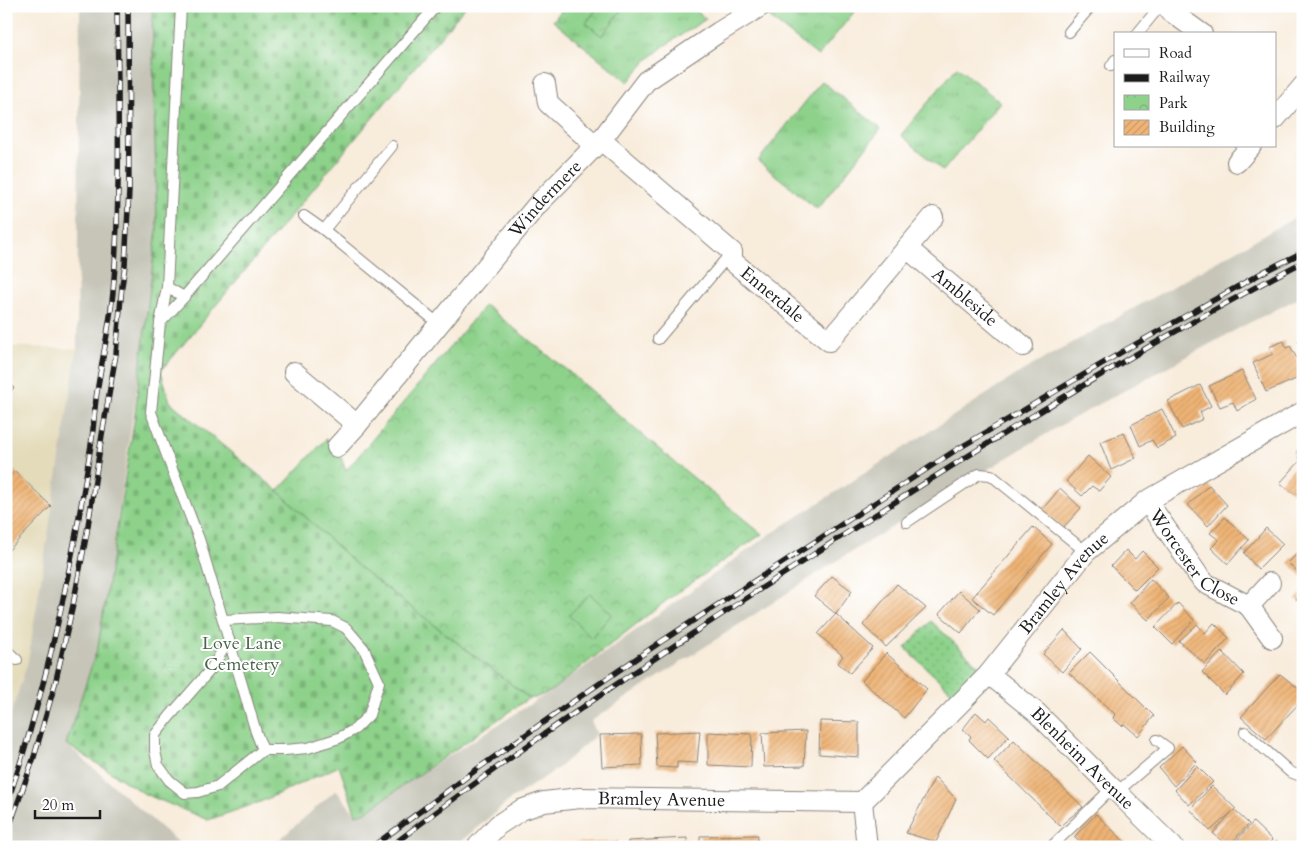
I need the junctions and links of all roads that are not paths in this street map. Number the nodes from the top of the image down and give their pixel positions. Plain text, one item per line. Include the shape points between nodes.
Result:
1 (436, 6) edge
2 (761, 6) edge
3 (1091, 6) edge
4 (1168, 7) edge
5 (183, 9) edge
6 (1069, 32) dead end
7 (1139, 32) edge
8 (1199, 32) edge
9 (545, 84) dead end
10 (1303, 86) edge
11 (1280, 106) edge
12 (598, 142) junction
13 (392, 146) dead end
14 (1249, 148) edge
15 (1237, 162) dead end
16 (304, 216) dead end
17 (933, 217) dead end
18 (324, 230) junction
19 (907, 248) junction
20 (732, 252) junction
21 (168, 287) junction
22 (184, 297) junction
23 (160, 323) junction
24 (439, 324) junction
25 (658, 339) dead end
26 (1023, 346) dead end
27 (294, 372) dead end
28 (1303, 412) edge
29 (357, 425) junction
30 (337, 447) dead end
31 (1148, 501) junction
32 (907, 522) dead end
33 (1086, 552) junction
34 (1270, 583) dead end
35 (1248, 606) junction
36 (224, 620) junction
37 (1272, 638) dead end
38 (229, 640) junction
39 (6, 650) edge
40 (17, 660) dead end
41 (989, 674) junction
42 (1245, 732) dead end
43 (1157, 740) dead end
44 (263, 750) junction
45 (1303, 775) edge
46 (1114, 790) junction
47 (862, 802) junction
48 (477, 847) edge
49 (866, 847) edge
50 (1051, 847) edge
51 (1173, 847) edge

1 - 22 lane
2 - 12 street, Windermere via 646,80
3 - 6 lane
4 - 7 lane
4 - 8 street
5 - 21 lane
9 - 12 street, Ennerdale via 548,103
10 - 11 street
12 - 20 street, Ennerdale
12 - 24 street, Windermere via 538,204
13 - 18 lane
14 - 15 street
16 - 18 lane
17 - 19 street, Ennerdale
18 - 24 lane
19 - 20 street, Ennerdale via 829,342 732,261
19 - 26 street, Ambleside
20 - 25 lane
21 - 22 lane
21 - 23 lane
22 - 23 lane
23 - 36 lane via 151,412 199,539
24 - 29 street, Windermere
27 - 29 street
28 - 31 street, Bramley Avenue
29 - 30 street, Windermere
31 - 33 street, Bramley Avenue
31 - 35 street, Worcester Close via 1205,583
32 - 33 lane via 980,474 991,475
33 - 41 street, Bramley Avenue
34 - 35 street, Worcester Close
35 - 37 street, Worcester Close
36 - 38 lane
36 - 44 lane via 332,621 346,628 364,649 380,682 369,715 355,729 308,748
38 - 44 lane
38 - 44 lane via 211,669 155,735 158,765 168,780 185,792 198,792 218,786
39 - 40 lane
41 - 46 street, Blenheim Avenue via 1037,713
41 - 47 street, Bramley Avenue
42 - 45 lane via 1290,772
43 - 46 lane via 1168,748
46 - 50 lane
46 - 51 street, Blenheim Avenue
47 - 48 street, Bramley Avenue via 580,798 544,802 521,810 498,825
47 - 49 street

